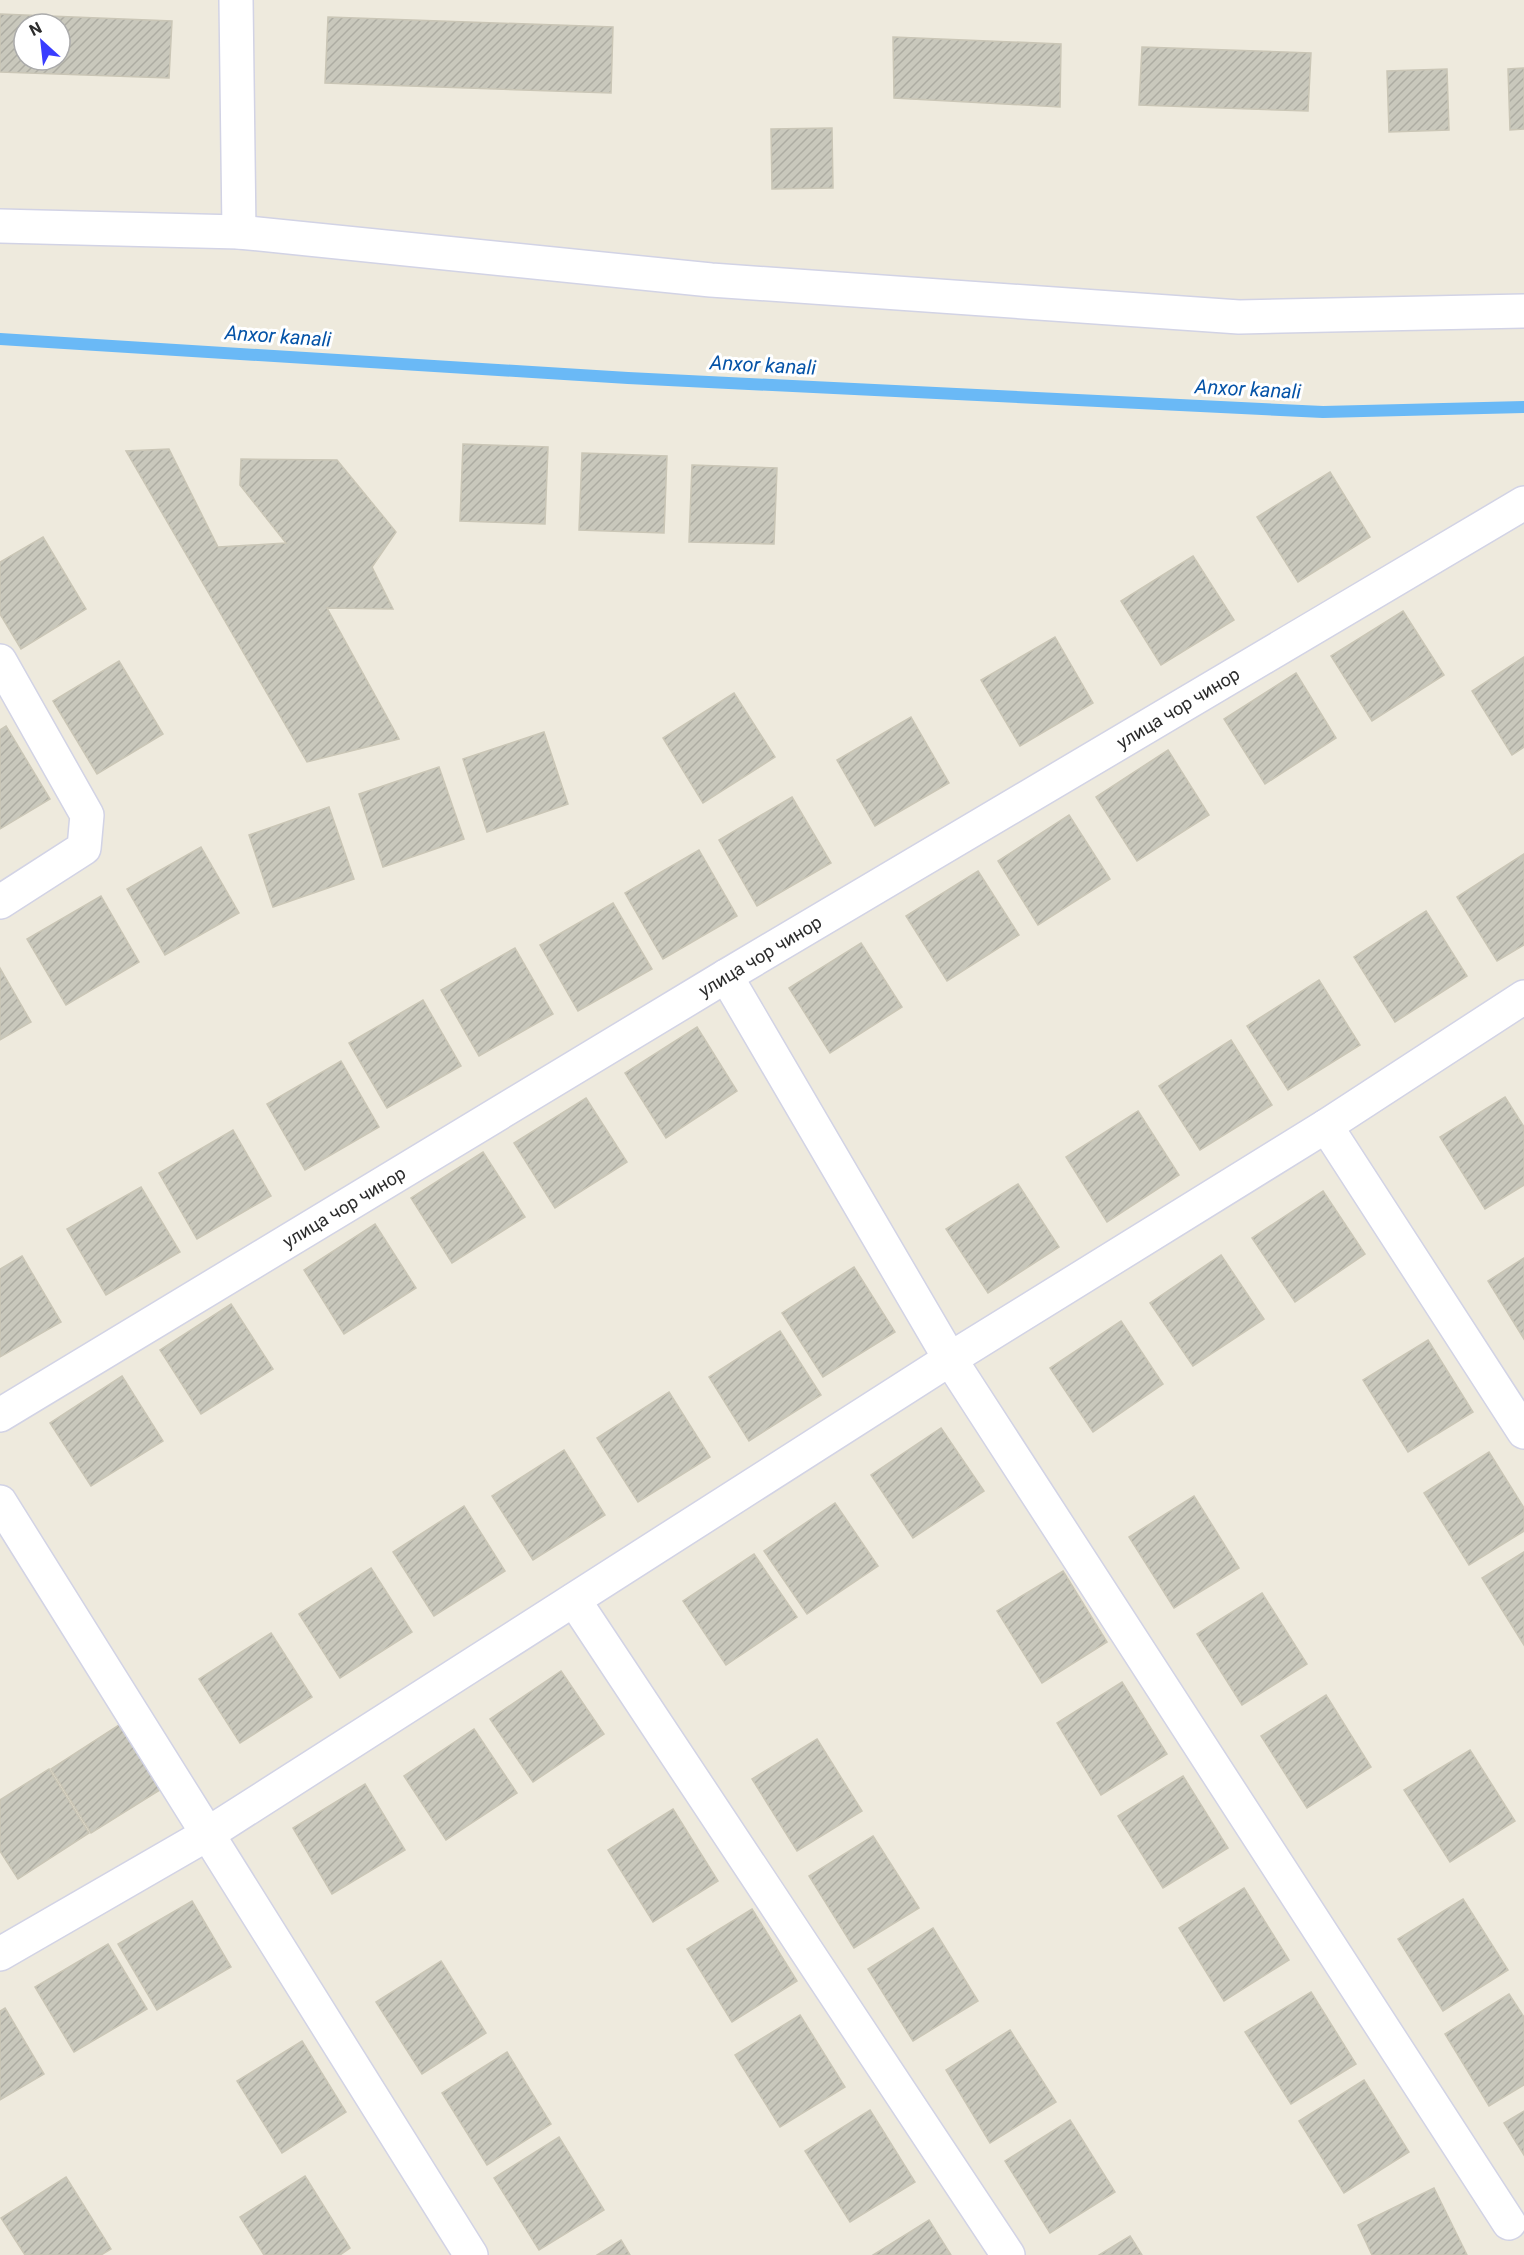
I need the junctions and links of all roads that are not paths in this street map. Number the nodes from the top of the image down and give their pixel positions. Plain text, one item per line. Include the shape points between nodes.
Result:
1 (236, 0) edge
2 (0, 226) edge
3 (239, 232) junction
4 (1524, 311) edge
5 (1524, 503) edge
6 (0, 661) edge
7 (0, 902) edge
8 (726, 976) junction
9 (1524, 997) edge
10 (1326, 1126) junction
11 (950, 1359) junction
12 (0, 1415) edge
13 (1524, 1431) edge
14 (0, 1502) edge
15 (573, 1600) junction
16 (206, 1835) junction
17 (0, 1954) edge
18 (1509, 2223) dead end
19 (471, 2255) edge
20 (1008, 2255) edge

1 - 3 street
2 - 3 street
3 - 4 street via 711,280 1239,317
5 - 8 street, улица чор чинор
6 - 7 street via 87,815 84,848
8 - 11 street
8 - 12 street, улица чор чинор
9 - 10 street
10 - 11 street
10 - 13 street
11 - 15 street
11 - 18 street
14 - 16 street
15 - 16 street
15 - 20 street
16 - 17 street
16 - 19 street

